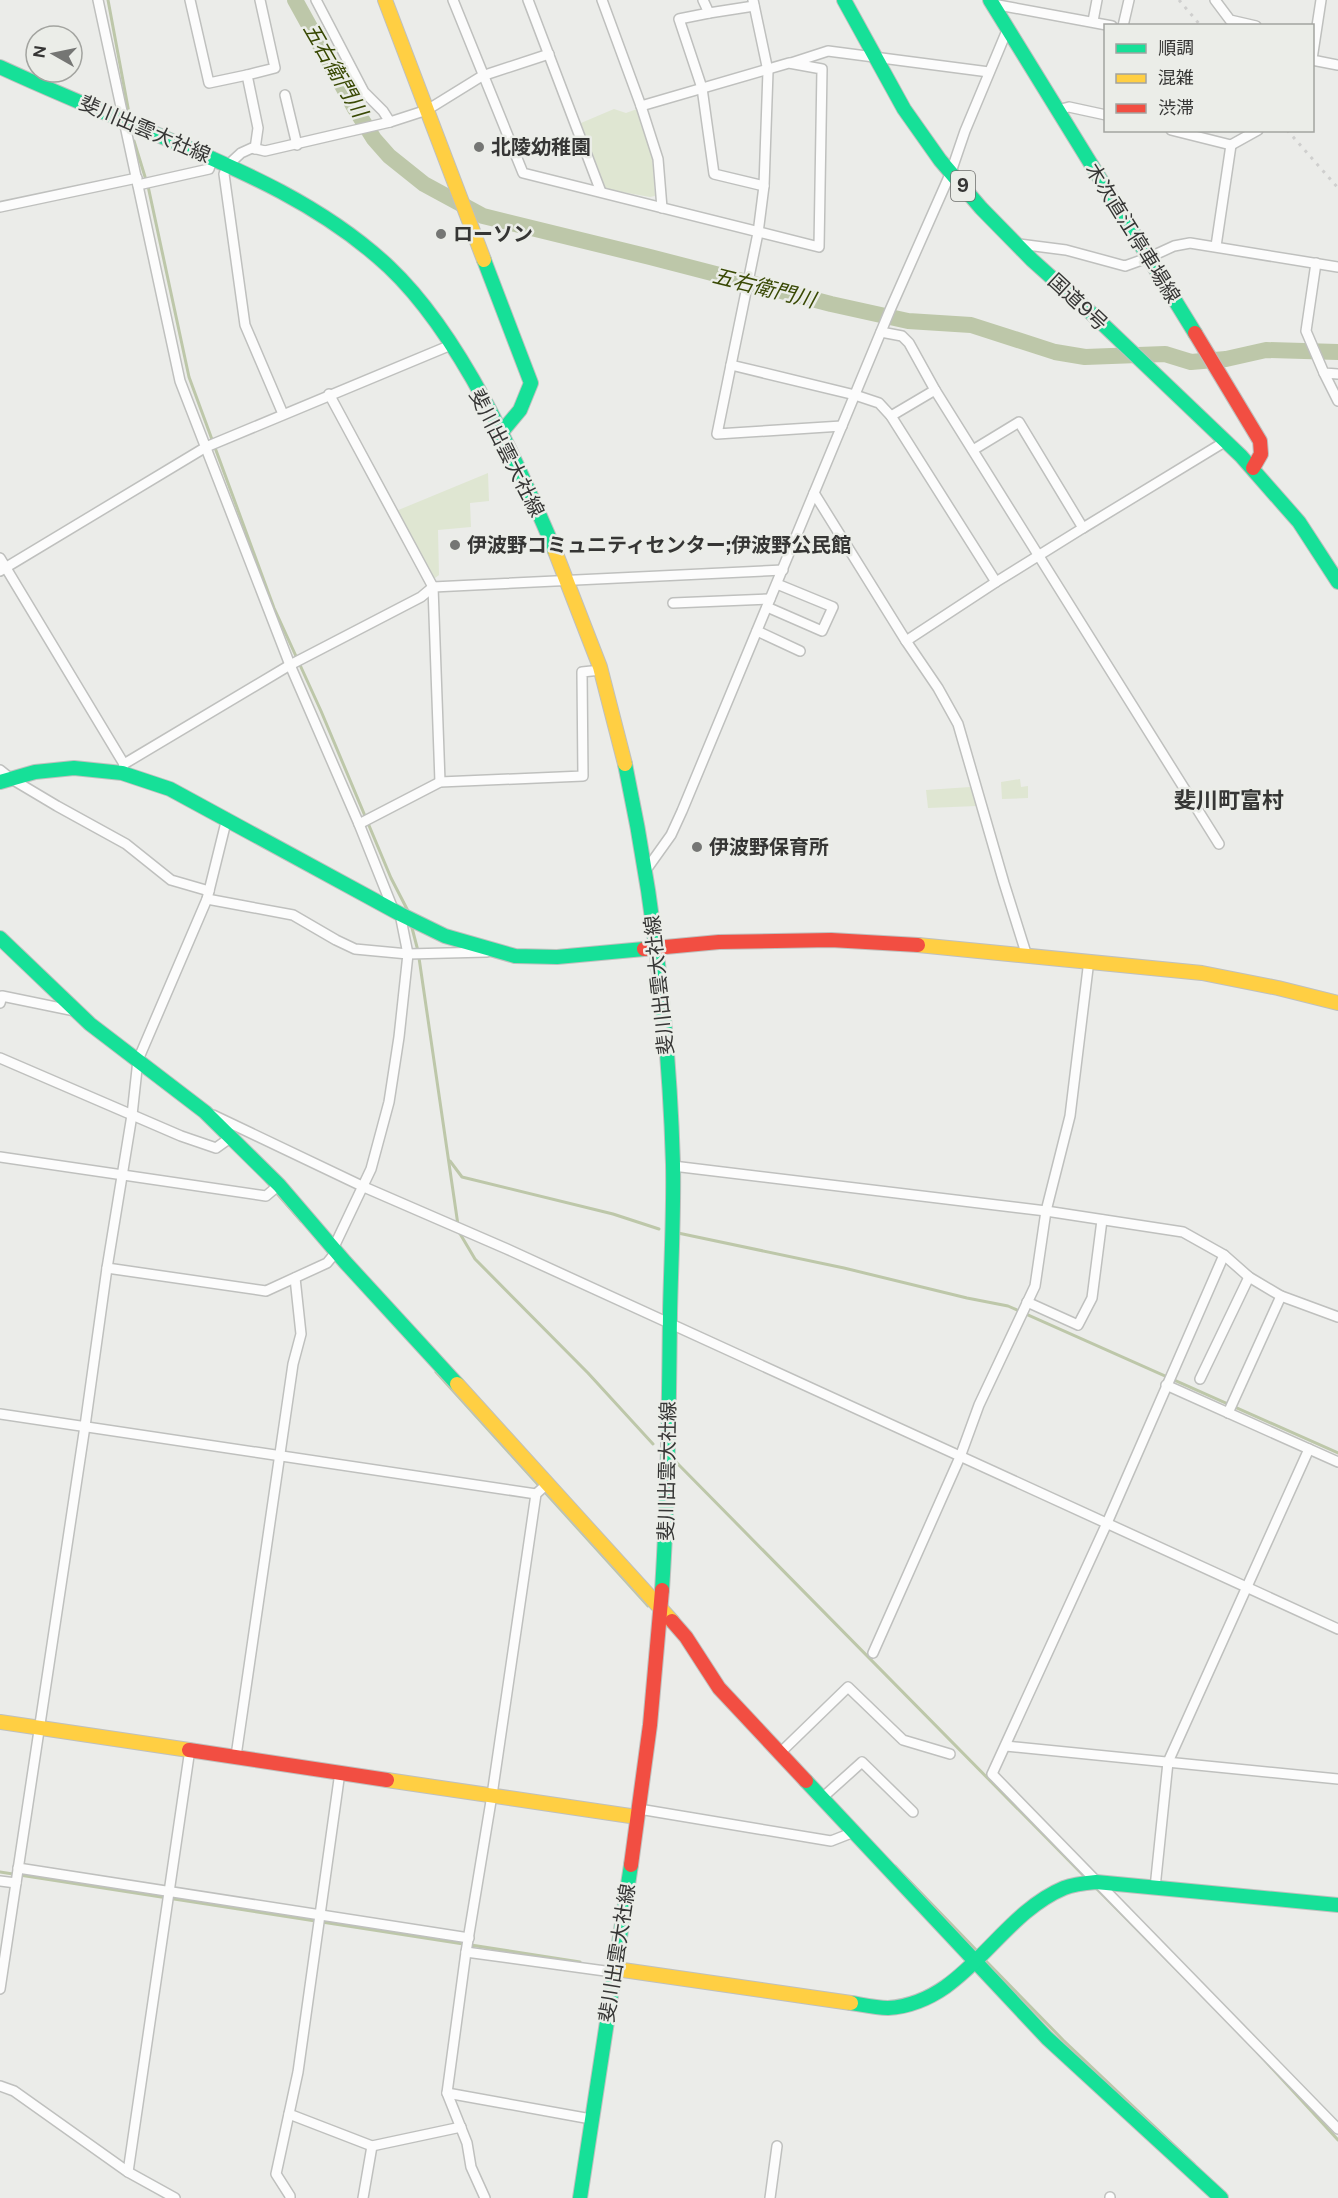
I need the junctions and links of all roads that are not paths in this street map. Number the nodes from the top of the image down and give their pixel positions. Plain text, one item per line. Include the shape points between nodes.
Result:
1 (98, 0) edge
2 (190, 0) edge
3 (260, 0) edge
4 (316, 0) edge
5 (385, 0) edge
6 (453, 0) edge
7 (528, 0) edge
8 (602, 0) edge
9 (703, 0) edge
10 (844, 0) edge
11 (1097, 0) edge
12 (1130, 0) edge
13 (1215, 0) edge
14 (1321, 0) edge
15 (992, 2) edge
16 (754, 3) edge
17 (710, 13) junction
18 (1093, 21) junction
19 (1104, 24) edge
20 (1124, 24) edge
21 (1247, 24) edge
22 (1008, 28) junction
23 (1314, 38) edge
24 (549, 54) junction
25 (875, 58) junction
26 (1314, 59) edge
27 (789, 63) junction
28 (1338, 65) edge
29 (0, 68) edge
30 (768, 70) junction
31 (989, 72) junction
32 (247, 75) junction
33 (482, 76) junction
34 (702, 88) junction
35 (285, 95) dead end
36 (641, 106) junction
37 (426, 110) junction
38 (1057, 110) junction
39 (1104, 115) edge
40 (124, 122) junction
41 (390, 122) junction
42 (1179, 132) edge
43 (1254, 132) edge
44 (297, 145) junction
45 (1231, 145) junction
46 (255, 149) junction
47 (213, 157) junction
48 (228, 165) junction
49 (951, 172) junction
50 (137, 182) junction
51 (764, 186) junction
52 (601, 192) junction
53 (0, 207) edge
54 (662, 208) junction
55 (758, 233) junction
56 (1016, 243) junction
57 (1216, 246) junction
58 (1150, 257) junction
59 (1316, 263) junction
60 (1338, 267) edge
61 (882, 330) junction
62 (451, 345) junction
63 (731, 364) junction
64 (1324, 373) junction
65 (1338, 374) edge
66 (935, 390) junction
67 (329, 394) junction
68 (855, 395) junction
69 (1338, 401) edge
70 (283, 414) junction
71 (891, 416) junction
72 (842, 426) junction
73 (500, 434) junction
74 (1226, 441) junction
75 (206, 447) junction
76 (973, 450) junction
77 (1253, 468) junction
78 (814, 493) junction
79 (1083, 528) junction
80 (1039, 556) junction
81 (0, 558) edge
82 (3, 569) edge
83 (783, 570) junction
84 (567, 579) junction
85 (1337, 580) edge
86 (996, 582) junction
87 (777, 584) junction
88 (433, 587) junction
89 (673, 603) dead end
90 (769, 603) junction
91 (757, 631) junction
92 (906, 641) junction
93 (801, 651) dead end
94 (290, 666) junction
95 (601, 670) junction
96 (123, 769) junction
97 (3, 777) edge
98 (440, 782) junction
99 (227, 818) junction
100 (359, 824) junction
101 (1218, 844) dead end
102 (646, 870) junction
103 (208, 895) junction
104 (396, 912) junction
105 (0, 938) edge
106 (657, 946) junction
107 (499, 952) junction
108 (1026, 953) junction
109 (408, 954) junction
110 (1089, 960) junction
111 (0, 1003) edge
112 (1338, 1003) edge
113 (75, 1011) junction
114 (0, 1058) edge
115 (138, 1060) junction
116 (206, 1112) junction
117 (132, 1115) junction
118 (230, 1138) junction
119 (0, 1157) edge
120 (673, 1166) junction
121 (123, 1175) junction
122 (279, 1185) junction
123 (364, 1187) junction
124 (1046, 1211) junction
125 (1102, 1220) junction
126 (335, 1250) junction
127 (1224, 1255) junction
128 (107, 1268) junction
129 (1249, 1277) junction
130 (295, 1278) junction
131 (1281, 1296) junction
132 (1027, 1302) junction
133 (1338, 1317) edge
134 (670, 1325) junction
135 (1200, 1379) dead end
136 (1166, 1385) junction
137 (1228, 1413) junction
138 (0, 1414) edge
139 (85, 1426) junction
140 (1309, 1449) junction
141 (280, 1455) junction
142 (960, 1457) junction
143 (1338, 1462) edge
144 (541, 1489) junction
145 (1107, 1523) junction
146 (1247, 1587) junction
147 (662, 1609) junction
148 (1338, 1629) edge
149 (873, 1653) dead end
150 (0, 1722) edge
151 (40, 1727) junction
152 (1006, 1746) junction
153 (190, 1749) junction
154 (780, 1753) junction
155 (950, 1754) dead end
156 (236, 1756) junction
157 (1168, 1761) junction
158 (340, 1772) junction
159 (1338, 1779) edge
160 (492, 1795) junction
161 (822, 1798) junction
162 (913, 1812) dead end
163 (638, 1813) junction
164 (854, 1833) junction
165 (18, 1868) junction
166 (0, 1881) edge
167 (1096, 1882) junction
168 (16, 1883) junction
169 (1155, 1888) junction
170 (170, 1891) junction
171 (1338, 1905) edge
172 (320, 1914) junction
173 (469, 1938) junction
174 (466, 1952) junction
175 (976, 1961) junction
176 (616, 1969) junction
177 (0, 1989) edge
178 (0, 2086) edge
179 (447, 2093) junction
180 (289, 2114) junction
181 (591, 2119) junction
182 (460, 2127) junction
183 (1338, 2129) edge
184 (372, 2146) junction
185 (777, 2146) dead end
186 (128, 2172) junction
187 (175, 2198) edge
188 (290, 2198) edge
189 (363, 2198) edge
190 (484, 2198) edge
191 (580, 2198) edge
192 (770, 2198) edge
193 (1221, 2198) edge

1 - 40 street
2 - 32 street via 209,83
3 - 32 street via 275,68
4 - 41 street via 363,92
5 - 37 main road
6 - 33 street
7 - 24 street
8 - 36 street
9 - 17 street
10 - 25 main road, 国道9号 / 9
11 - 18 street
12 - 20 street
13 - 21 street via 1230,20
14 - 23 street
15 - 18 street
15 - 22 main road, 木次直江停車場線
16 - 17 street
16 - 30 street
17 - 34 street via 679,19
18 - 19 street
22 - 31 street
22 - 38 main road, 木次直江停車場線
24 - 33 street
24 - 52 street
25 - 27 street via 828,51
25 - 31 street
25 - 49 main road, 国道9号 / 9 via 904,109
26 - 28 street
27 - 30 street
27 - 55 street via 822,69 819,247
29 - 40 main road, 斐川出雲大社線
30 - 34 street
30 - 51 street
31 - 49 street
32 - 46 street via 258,128
33 - 37 street
33 - 52 street via 523,173
34 - 36 street
34 - 51 street via 714,174
35 - 44 street
36 - 54 street via 658,159
37 - 41 street
37 - 73 main road via 531,383 528,399
38 - 39 street via 1069,107
38 - 58 main road, 木次直江停車場線
40 - 47 main road, 斐川出雲大社線
40 - 50 street
41 - 44 street
42 - 45 street
43 - 45 street
44 - 46 street
45 - 57 street
46 - 48 street via 241,153
47 - 48 main road, 斐川出雲大社線
47 - 50 street via 209,169
48 - 62 main road, 斐川出雲大社線 via 308,205 360,241 392,269
48 - 70 street via 224,174 245,325
49 - 56 main road, 国道9号 / 9
49 - 61 street
50 - 53 street
50 - 75 street via 180,381
51 - 55 street
52 - 54 street
54 - 55 street
55 - 63 street
56 - 58 street via 1066,250 1125,266
56 - 74 main road, 国道9号 / 9
57 - 58 street via 1190,243
57 - 59 street
58 - 77 main road, 木次直江停車場線 via 1260,441 1261,454
59 - 60 street
59 - 64 street via 1306,331
61 - 66 street via 902,336 909,343
61 - 68 street
62 - 67 street
62 - 73 main road, 斐川出雲大社線
63 - 68 street
63 - 72 street via 717,434
64 - 65 street
64 - 69 street
66 - 71 street
66 - 76 street
67 - 70 street
67 - 88 street
68 - 71 street via 879,404
68 - 72 street
70 - 75 street
71 - 86 street
72 - 78 street
73 - 84 main road, 斐川出雲大社線
74 - 77 main road, 国道9号 / 9
74 - 79 street
75 - 82 street
75 - 94 street
76 - 79 street via 1019,422
76 - 80 street
77 - 85 main road, 国道9号 / 9 via 1299,522
78 - 83 street
78 - 92 street
79 - 80 street
80 - 86 street
80 - 101 street
81 - 82 street
82 - 96 street
83 - 84 street
83 - 87 street
84 - 88 street
84 - 95 main road, 斐川出雲大社線
86 - 92 street
87 - 90 street
87 - 90 street via 833,607 822,631
88 - 94 street
88 - 98 street
89 - 90 street
90 - 91 street
91 - 93 street
91 - 102 street via 671,835
92 - 108 street via 958,724
94 - 96 street
94 - 100 street
95 - 98 street via 582,672 584,776
95 - 102 main road, 斐川出雲大社線 via 621,742
96 - 97 main road via 74,768
96 - 99 main road
97 - 103 street via 126,844 171,880
98 - 100 street
99 - 103 street
99 - 104 main road
100 - 104 street
102 - 106 main road, 斐川出雲大社線
103 - 109 street via 293,915 355,949
103 - 115 street
104 - 107 main road via 445,936
104 - 109 street
105 - 113 main road
106 - 107 main road via 557,957
106 - 108 main road via 831,940
106 - 120 main road, 斐川出雲大社線
107 - 109 street
108 - 110 main road
109 - 123 street via 389,1102
110 - 112 main road via 1202,973
110 - 124 street via 1070,1116
111 - 113 street via 2,996
113 - 115 main road
114 - 117 street
115 - 116 main road
115 - 117 street
116 - 118 main road
116 - 123 street
117 - 118 street via 216,1148
117 - 121 street
118 - 122 main road
119 - 121 street
120 - 124 street
120 - 134 main road, 斐川出雲大社線
121 - 122 street via 266,1196
121 - 128 street
122 - 126 main road
123 - 126 street
123 - 134 street
124 - 125 street
124 - 132 street via 1035,1286
125 - 127 street via 1184,1232
125 - 132 street via 1092,1298 1078,1325
126 - 130 street via 327,1263
126 - 144 main road
127 - 129 street
127 - 136 street
128 - 130 street via 266,1291
128 - 139 street
129 - 131 street
129 - 135 street
130 - 141 street via 302,1334 293,1364
131 - 133 street
131 - 137 street
132 - 142 street via 979,1405
134 - 142 street
134 - 147 main road, 斐川出雲大社線
136 - 137 street
136 - 145 street
137 - 140 street
138 - 139 street
139 - 141 street
139 - 151 street
140 - 143 street
140 - 146 street
141 - 144 street
141 - 156 street
142 - 145 street
142 - 149 street
144 - 147 main road
144 - 160 street
145 - 146 street
145 - 152 street
146 - 148 street
146 - 157 street
147 - 154 main road via 686,1637 719,1688
147 - 163 main road, 斐川出雲大社線
150 - 151 main road
151 - 153 main road
151 - 165 street
152 - 157 street
152 - 167 street via 992,1774
153 - 156 main road
153 - 170 street
154 - 155 street via 848,1687 903,1740
154 - 161 main road
156 - 158 main road
157 - 159 street
157 - 169 street
158 - 160 main road
158 - 172 street
160 - 163 main road
160 - 173 street
161 - 162 street via 862,1762
161 - 164 main road
163 - 164 street via 831,1841
163 - 176 main road, 斐川出雲大社線
164 - 175 main road
165 - 168 street
165 - 170 street
166 - 168 street
167 - 169 main road
167 - 175 main road via 1061,1889 1033,1908
167 - 183 street
168 - 177 street
169 - 171 main road
170 - 172 street
170 - 186 street
172 - 173 street
172 - 180 street
173 - 174 street
174 - 176 street via 605,1971
174 - 179 street
175 - 176 main road via 939,1992 910,2004 886,2008
175 - 193 main road via 1047,2038
176 - 181 main road, 斐川出雲大社線
178 - 186 street via 14,2091
179 - 181 street
179 - 182 street
180 - 184 street
180 - 188 street via 276,2174
181 - 191 main road, 斐川出雲大社線
182 - 184 street
182 - 190 street
184 - 189 street
185 - 192 street
186 - 187 street

